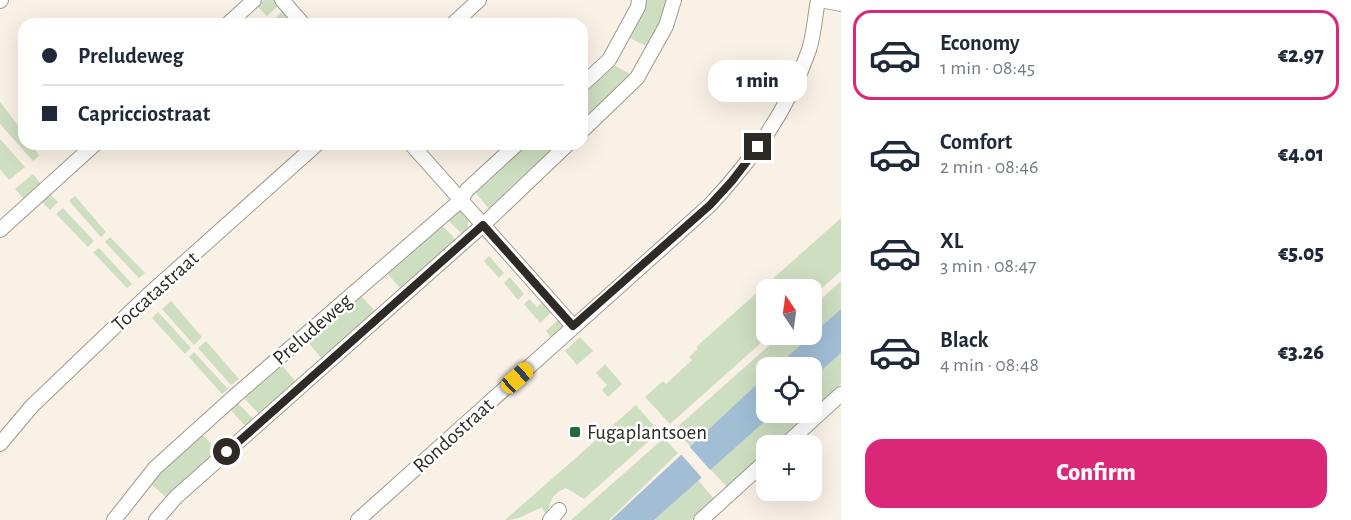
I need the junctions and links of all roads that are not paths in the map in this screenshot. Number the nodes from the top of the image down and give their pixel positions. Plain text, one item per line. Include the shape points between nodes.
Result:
1 (254, 0) edge
2 (282, 0) edge
3 (479, 0) edge
4 (639, 0) edge
5 (674, 0) edge
6 (819, 0) edge
7 (841, 4) edge
8 (234, 18) edge
9 (298, 18) edge
10 (460, 18) edge
11 (588, 79) edge
12 (588, 125) edge
13 (88, 150) edge
14 (310, 150) edge
15 (416, 150) edge
16 (510, 150) edge
17 (562, 150) edge
18 (460, 200) junction
19 (483, 225) junction
20 (0, 230) edge
21 (573, 326) junction
22 (841, 394) edge
23 (796, 435) edge
24 (0, 444) edge
25 (756, 470) edge
26 (114, 520) edge
27 (156, 520) edge
28 (358, 520) edge
29 (701, 520) edge

1 - 8 street
2 - 9 street
3 - 10 street
4 - 11 street via 609,60
5 - 12 street via 666,26 637,78
6 - 7 street
6 - 21 street, Rondostraat via 809,48 765,138 710,205
13 - 20 street
14 - 24 street, Toccatastraat via 139,304 32,406
15 - 18 street
16 - 18 street, Preludeweg
17 - 19 street, Preludeweg
18 - 19 street
18 - 26 street, Preludeweg via 163,461
19 - 21 street
19 - 27 street, Preludeweg via 176,497
21 - 28 street, Rondostraat
22 - 23 street
25 - 29 street

